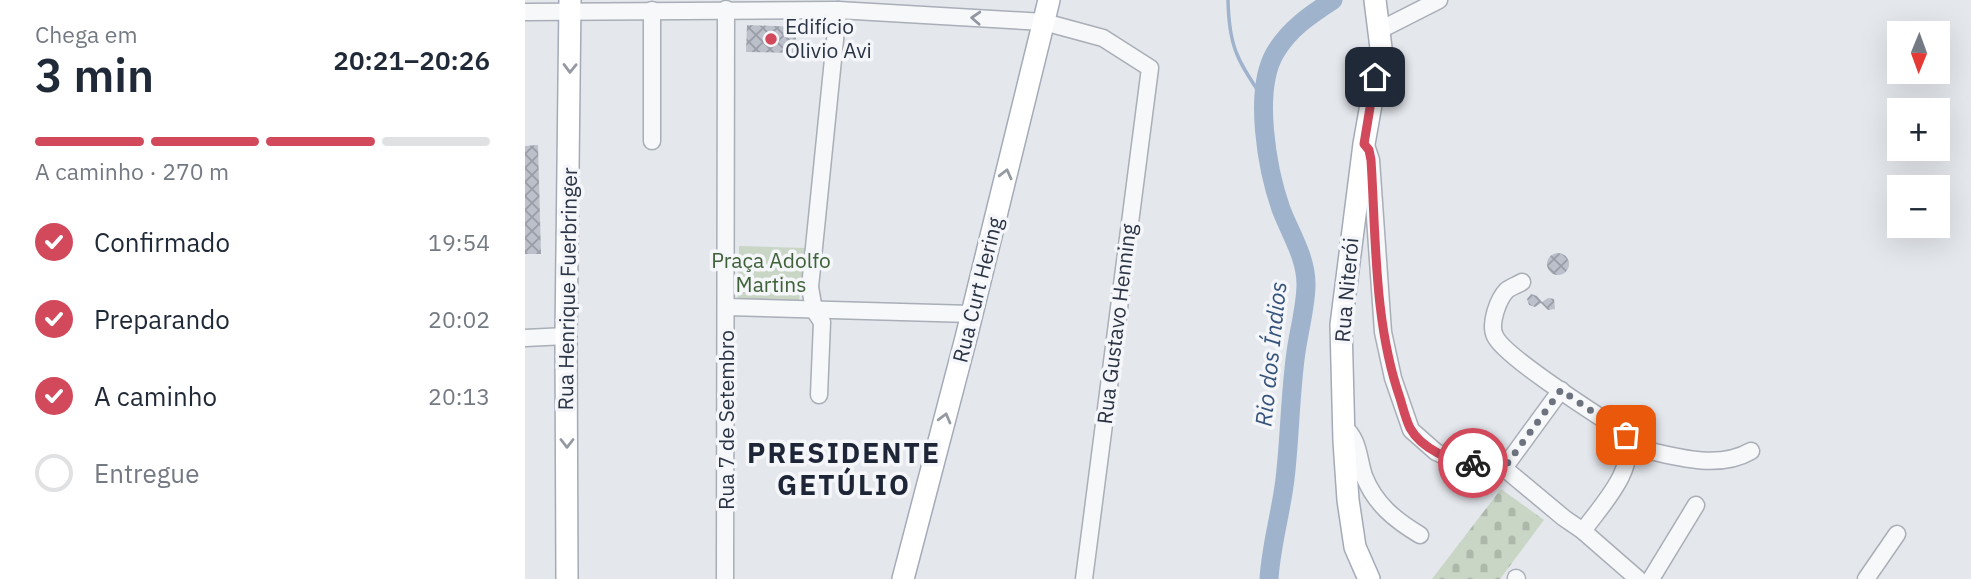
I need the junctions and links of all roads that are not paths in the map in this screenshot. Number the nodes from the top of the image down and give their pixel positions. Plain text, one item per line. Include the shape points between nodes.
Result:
1 (1049, 0) edge
2 (1375, 0) edge
3 (1439, 0) edge
4 (570, 5) edge
5 (726, 9) junction
6 (652, 10) junction
7 (838, 10) junction
8 (525, 12) edge
9 (1044, 22) junction
10 (1380, 30) junction
11 (652, 141) dead end
12 (1364, 144) junction
13 (1521, 282) dead end
14 (727, 307) junction
15 (814, 310) junction
16 (971, 314) junction
17 (566, 336) junction
18 (525, 338) edge
19 (1561, 390) junction
20 (819, 395) dead end
21 (1343, 426) junction
22 (1629, 446) junction
23 (1751, 451) dead end
24 (1504, 468) junction
25 (1696, 505) dead end
26 (1583, 531) junction
27 (1897, 534) dead end
28 (1420, 535) dead end
29 (567, 579) edge
30 (725, 579) edge
31 (903, 579) edge
32 (1084, 579) edge
33 (1369, 579) edge
34 (1638, 579) edge
35 (1651, 579) edge
36 (1866, 579) edge

1 - 9 main road, Rua Curt Hering
2 - 10 main road, Rua Niterói
3 - 10 street
4 - 6 street
4 - 8 street
4 -> 17 main road, Rua Henrique Fuerbringer
5 - 6 street
5 - 7 street
5 - 14 street, Rua 7 de Setembro
6 - 11 street
9 -> 7 street
7 - 15 street via 810,286
16 -> 9 main road, Rua Curt Hering
9 - 32 street, Rua Gustavo Henning via 1103,38 1150,68
10 - 12 main road, Rua Niterói
12 - 21 main road, Rua Niterói via 1341,315
12 - 24 street via 1371,160 1383,332 1411,430 1436,453 1459,463
13 - 19 street via 1506,291 1498,305 1495,337 1514,357
14 - 15 street
14 - 30 street, Rua 7 de Setembro
15 - 16 street
15 - 20 street via 822,322
31 -> 16 main road, Rua Curt Hering
17 - 18 street
17 -> 29 main road, Rua Henrique Fuerbringer
19 - 22 street via 1626,435
19 - 24 street
21 - 28 street via 1352,434 1373,494 1393,518
21 - 33 main road, Rua Niterói via 1351,524
22 - 23 street via 1707,460
22 - 26 street via 1626,468
24 - 26 street
25 - 35 street
26 - 34 street
27 - 36 street

